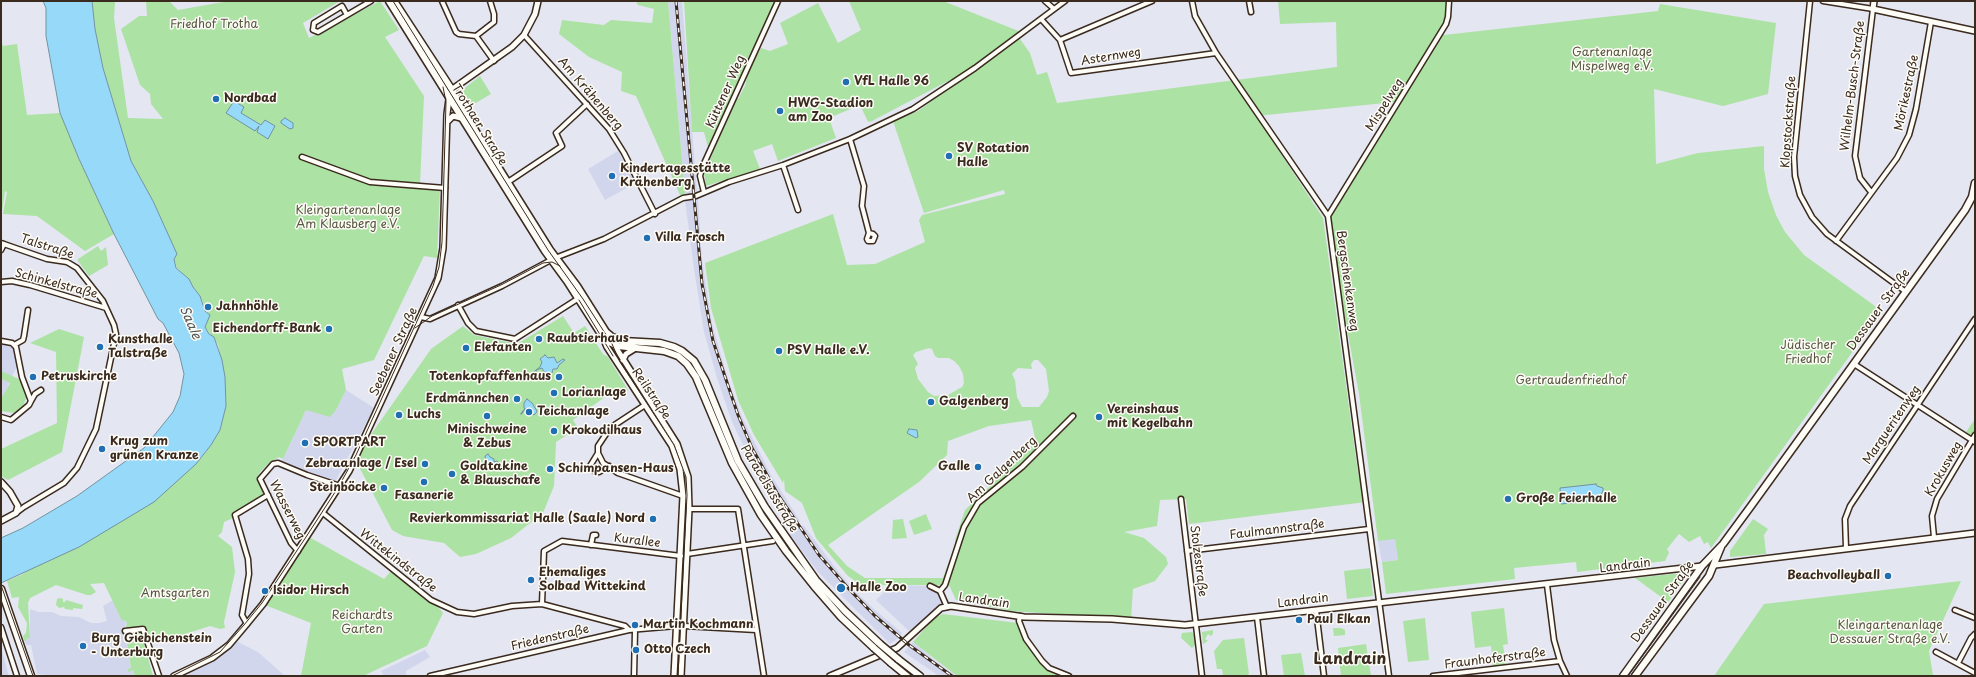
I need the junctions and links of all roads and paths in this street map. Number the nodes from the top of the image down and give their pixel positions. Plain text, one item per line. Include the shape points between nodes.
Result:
1 (371, 1) edge
2 (389, 1) edge
3 (394, 1) edge
4 (442, 1) edge
5 (490, 1) edge
6 (538, 1) edge
7 (778, 1) edge
8 (1045, 1) edge
9 (1065, 1) edge
10 (1152, 1) edge
11 (1192, 1) edge
12 (1249, 1) edge
13 (1449, 1) edge
14 (1810, 1) edge
15 (1823, 1) edge
16 (1874, 1) edge
17 (1054, 9) junction
18 (1873, 9) junction
19 (1251, 12) dead end
20 (347, 15) junction
21 (1041, 19) junction
22 (1931, 22) junction
23 (1975, 31) edge
24 (524, 35) junction
25 (476, 36) junction
26 (1060, 40) junction
27 (1216, 53) junction
28 (494, 60) junction
29 (452, 90) junction
30 (449, 98) junction
31 (587, 104) junction
32 (461, 118) junction
33 (447, 122) junction
34 (850, 139) junction
35 (302, 156) dead end
36 (783, 166) junction
37 (508, 182) junction
38 (1975, 183) edge
39 (445, 188) junction
40 (704, 192) junction
41 (1871, 192) junction
42 (1974, 197) edge
43 (798, 210) dead end
44 (655, 214) junction
45 (1328, 216) junction
46 (869, 233) dead end
47 (1836, 242) junction
48 (2, 243) edge
49 (1, 250) edge
50 (553, 259) junction
51 (1, 282) edge
52 (1906, 292) junction
53 (579, 298) junction
54 (458, 305) junction
55 (106, 308) junction
56 (28, 310) dead end
57 (421, 317) junction
58 (1975, 319) edge
59 (604, 334) junction
60 (1, 341) edge
61 (14, 345) junction
62 (614, 345) junction
63 (634, 349) junction
64 (623, 360) junction
65 (1854, 364) junction
66 (42, 390) dead end
67 (31, 401) junction
68 (645, 405) junction
69 (1917, 405) junction
70 (1073, 416) dead end
71 (1, 417) edge
72 (1975, 435) edge
73 (1973, 441) edge
74 (598, 453) junction
75 (609, 466) junction
76 (1, 482) edge
77 (340, 486) junction
78 (268, 496) junction
79 (683, 496) junction
80 (1181, 499) dead end
81 (689, 509) junction
82 (16, 513) junction
83 (323, 513) junction
84 (1, 520) edge
85 (1369, 528) junction
86 (1975, 533) edge
87 (596, 535) dead end
88 (1934, 537) junction
89 (776, 540) junction
90 (1723, 544) junction
91 (591, 545) junction
92 (744, 546) junction
93 (1846, 548) junction
94 (298, 551) junction
95 (1187, 551) junction
96 (687, 554) junction
97 (681, 556) junction
98 (1715, 565) junction
99 (1702, 566) junction
100 (1706, 580) junction
101 (1548, 585) junction
102 (930, 586) dead end
103 (1, 589) edge
104 (940, 591) junction
105 (1378, 603) junction
106 (542, 604) junction
107 (947, 607) junction
108 (1316, 610) junction
109 (1955, 610) dead end
110 (1020, 616) junction
111 (1256, 617) junction
112 (1975, 618) edge
113 (247, 624) junction
114 (1196, 624) junction
115 (676, 626) junction
116 (684, 626) junction
117 (1, 627) edge
118 (125, 630) dead end
119 (629, 630) junction
120 (756, 630) junction
121 (635, 631) junction
122 (1975, 634) edge
123 (1936, 652) dead end
124 (1560, 662) junction
125 (1958, 663) junction
126 (1975, 673) edge
127 (17, 676) edge
128 (32, 676) edge
129 (159, 676) edge
130 (174, 676) edge
131 (430, 676) edge
132 (634, 676) edge
133 (674, 676) edge
134 (681, 676) edge
135 (764, 676) edge
136 (830, 676) edge
137 (907, 676) edge
138 (920, 676) edge
139 (1069, 676) edge
140 (1202, 676) edge
141 (1264, 676) edge
142 (1324, 676) edge
143 (1389, 676) edge
144 (1433, 676) edge
145 (1567, 676) edge
146 (1623, 676) edge
147 (1635, 676) edge

1 - 20 street
2 - 30 main road, Trothaer Straße
3 - 29 main road, Trothaer Straße
4 - 25 street via 456,32
5 - 25 street via 494,22
6 - 24 street via 536,14
7 - 40 street, Küttener Weg via 702,168 700,176
8 - 17 street
9 - 17 street
10 - 26 street
11 - 27 street, Bergschenkenweg via 1195,16
12 - 19 street
13 - 45 street, Mispelweg via 1446,24
14 - 47 street, Klopstockstraße via 1795,171 1805,205 1819,226
15 - 18 street
16 - 18 street, Wilhelm-Busch-Straße
17 - 21 street
18 - 22 street
18 - 41 street, Wilhelm-Busch-Straße via 1855,156 1860,178
20 - 20 street via 318,32 313,30 314,23 342,6
21 - 26 street, Asternweg
21 - 34 street via 935,96
22 - 23 street
22 - 41 street, Mörikestraße via 1909,135 1899,154
24 - 28 street
24 - 31 street, Am Krähenberg
25 - 28 street
26 - 27 street, Asternweg via 1071,73
27 - 45 street, Bergschenkenweg
28 - 29 street
29 - 30 street, Seebener Straße
29 - 37 main road, Trothaer Straße
30 - 32 main road, Trothaer Straße
30 - 33 street, Seebener Straße
31 - 37 street via 556,133 562,146
31 - 44 street, Am Krähenberg via 609,129 624,153
32 - 33 street via 453,116
32 - 50 main road, Trothaer Straße
33 - 39 street, Seebener Straße
34 - 36 street
34 - 46 street via 864,186 862,206
35 - 39 street via 370,182
36 - 40 street
36 - 43 street
37 - 50 main road, Trothaer Straße
38 - 42 main road, Dessauer Straße
39 - 57 street, Seebener Straße via 442,260 434,288
40 - 44 street via 683,198
41 - 47 street, Mörikestraße
42 - 52 main road, Dessauer Straße
44 - 50 street via 604,239
45 - 85 street, Bergschenkenweg
47 - 52 street, Klopstockstraße
48 - 49 street
48 - 55 street, Talstraße via 73,265 99,295
50 - 53 main road, Reilstraße
50 - 54 street via 502,286
50 - 59 main road, Reilstraße via 577,286
51 - 55 street, Schinkelstraße via 12,281 30,285
52 - 65 main road, Dessauer Straße
53 - 54 street via 516,339 476,331 468,323
53 - 59 main road, Reilstraße
54 - 57 street via 428,319
55 - 82 street, Talstraße via 116,329 115,343 93,436 78,468 64,483
56 - 61 street via 24,336
57 - 77 street, Seebener Straße via 366,438
58 - 69 street, Margueritenweg
59 - 62 main road, Paracelsusstraße
59 - 68 street, Reilstraße via 607,347
59 - 138 main road, Paracelsusstraße, bridge via 625,341 660,343 674,347 694,361 705,380 738,461 781,532 816,580 845,611 880,644
60 - 61 street
61 - 67 street via 18,351 22,377
62 - 63 main road, Paracelsusstraße
62 - 64 street, Reilstraße
63 - 64 street via 626,354
63 - 89 main road, Paracelsusstraße via 669,352 681,358 690,368 735,468
64 - 81 street, Reilstraße via 677,444 688,477
65 - 69 street
65 - 90 main road, Dessauer Straße
66 - 67 street via 35,394
67 - 71 street via 11,420
68 - 74 street via 610,428 598,446
68 - 79 street, Reilstraße via 672,446 680,469
69 - 73 street
69 - 93 street, Margueritenweg via 1847,511 1844,524
70 - 104 street, Am Galgenberg via 1022,467 978,503 964,527 945,585
72 - 73 street, Krokusweg
73 - 88 street, Krokusweg via 1933,509
74 - 75 street via 603,463
74 - 75 street via 590,466 594,471 599,472
75 - 79 street via 618,472
76 - 82 street via 18,506
77 - 78 street, Wasserweg via 278,463 273,464 260,479
77 - 83 street, Seebener Straße
78 - 94 street, Wasserweg via 291,543
78 - 113 street via 235,515 248,559 249,574 242,615
79 - 97 street, Reilstraße
80 - 95 street, Stolzestraße
81 - 92 street via 738,509
81 - 96 street, Reilstraße
82 - 84 street, Talstraße
83 - 94 street, Seebener Straße
83 - 106 street, Wittekindstraße via 431,600 457,612 474,614 512,606
85 - 95 street, Faulmannstraße
85 - 105 street, Bergschenkenweg
86 - 88 street
87 - 91 street via 593,535
88 - 93 street
89 - 92 street
89 - 137 main road, Paracelsusstraße, bridge via 841,617
90 - 98 main road, Dessauer Straße
90 - 99 main road, Dessauer Straße
91 - 97 street, Kurallee
91 - 106 street, Kurallee via 562,541 544,551
92 - 96 street
92 - 120 street
93 - 98 street
94 - 113 street, Seebener Straße
95 - 114 street, Stolzestraße
96 - 97 street
96 - 116 street, Reilstraße
97 - 115 street, Reilstraße
98 - 99 main road
98 - 100 main road, Dessauer Straße
99 - 100 main road
99 - 101 street, Landrain
99 - 146 main road, Dessauer Straße
100 - 147 main road, Dessauer Straße
101 - 105 street, Landrain
101 - 124 street via 1553,631
102 - 104 street
103 - 128 main road
104 - 107 street
105 - 108 street, Landrain
105 - 143 street, Bergschenkenweg
106 - 119 street, Wittekindstraße via 625,626
107 - 110 street, Landrain
107 - 136 street, Landrain via 940,608 894,650
108 - 111 street, Landrain
108 - 142 street
109 - 112 street
110 - 114 street, Landrain
110 - 139 street via 1019,621 1026,639 1042,661 1049,668
111 - 114 street, Landrain
111 - 141 street
113 - 130 street, Seebener Straße via 220,652
114 - 140 street, Stolzestraße
115 - 121 street, Friedenstraße
115 - 133 street, Reilstraße
116 - 120 street
116 - 134 street, Reilstraße
117 - 127 street
118 - 129 street via 143,629
119 - 121 street, Friedenstraße
119 - 131 street, Friedenstraße
120 - 135 street
121 - 132 street
122 - 125 street
123 - 125 street
124 - 144 street, Fraunhoferstraße
124 - 145 street
125 - 126 street

